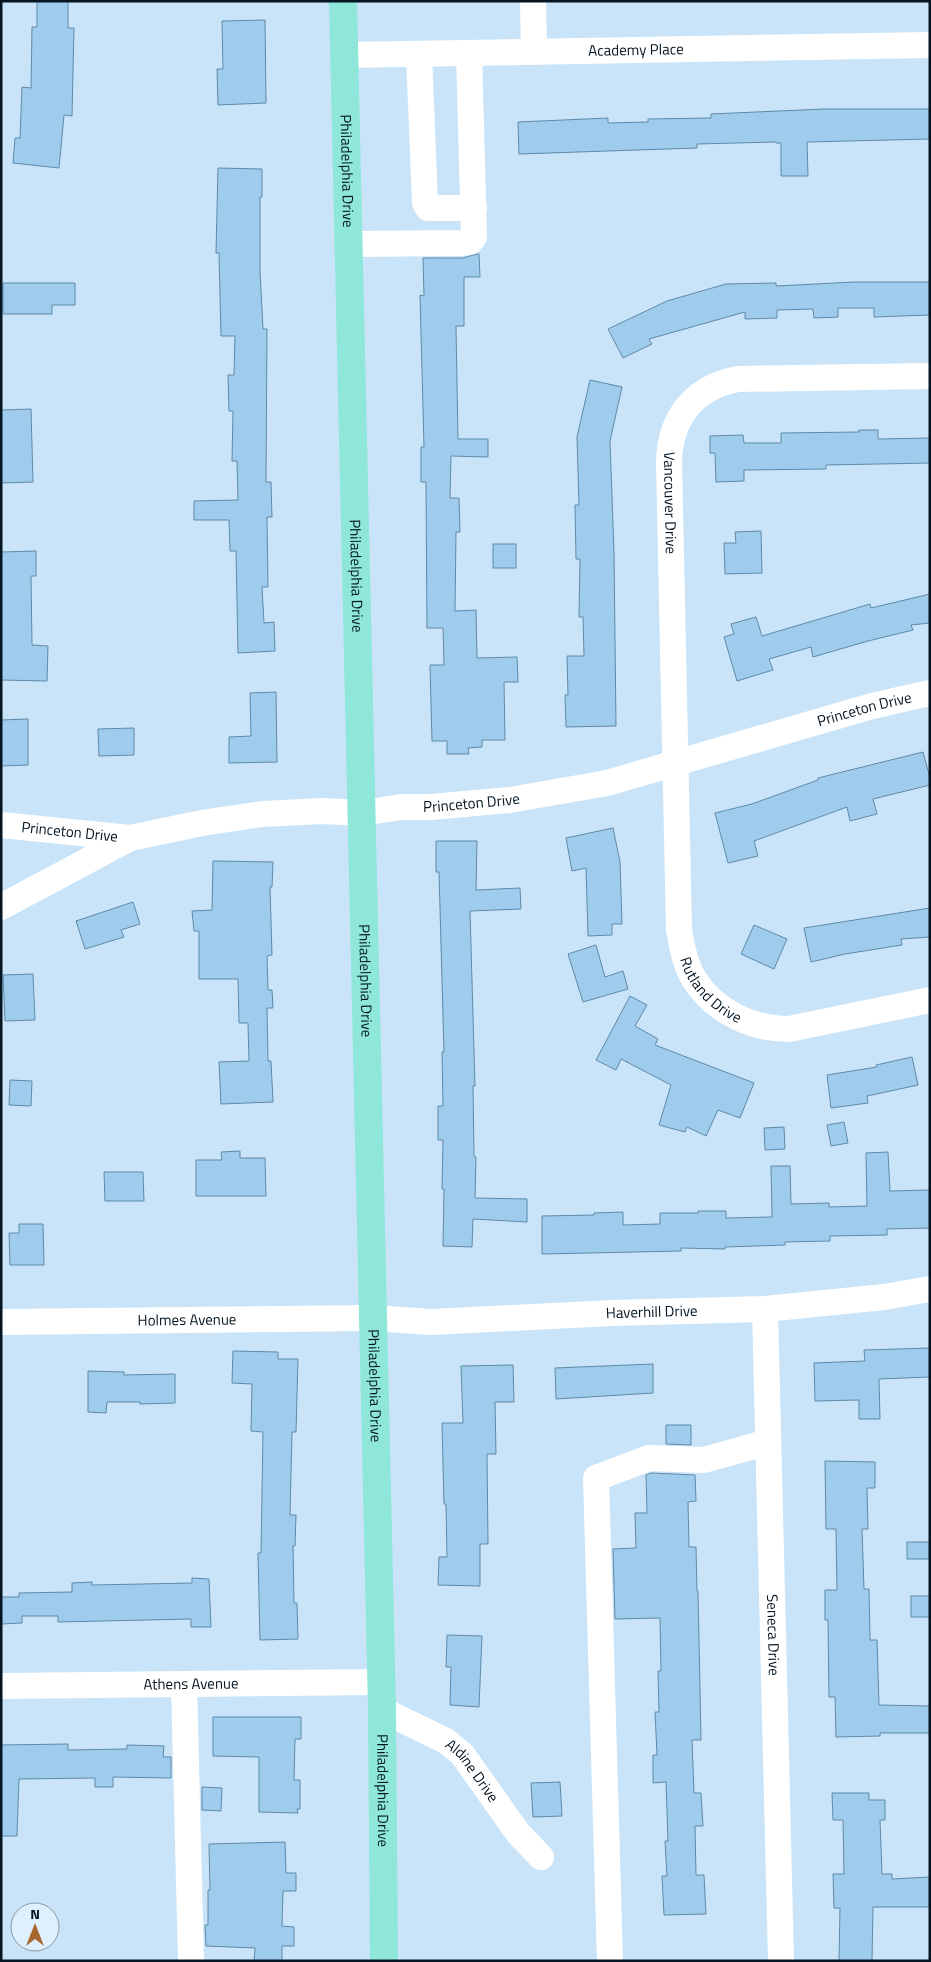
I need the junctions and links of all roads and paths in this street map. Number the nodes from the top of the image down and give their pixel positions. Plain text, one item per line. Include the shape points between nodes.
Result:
1 (343, 1) edge
2 (533, 1) edge
3 (930, 45) edge
4 (534, 52) junction
5 (469, 53) junction
6 (419, 54) junction
7 (344, 55) junction
8 (474, 208) junction
9 (348, 244) junction
10 (930, 376) edge
11 (930, 693) edge
12 (676, 764) junction
13 (362, 813) junction
14 (1, 825) edge
15 (130, 838) junction
16 (1, 907) edge
17 (930, 1000) edge
18 (930, 1289) edge
19 (764, 1309) junction
20 (374, 1318) junction
21 (1, 1322) edge
22 (768, 1442) junction
23 (381, 1682) junction
24 (184, 1684) junction
25 (1, 1686) edge
26 (382, 1710) junction
27 (541, 1857) dead end
28 (191, 1961) edge
29 (384, 1961) edge
30 (610, 1961) edge
31 (781, 1961) edge

1 - 7 main road, Philadelphia Drive
2 - 4 street
3 - 4 street, Academy Place
4 - 5 street, Academy Place
5 - 6 street, Academy Place
5 - 8 street
6 - 7 street, Academy Place
6 - 8 street via 425,203 433,209
7 - 9 main road, Philadelphia Drive
8 - 9 street via 475,230 470,242
9 - 13 main road, Philadelphia Drive
10 - 12 street, Vancouver Drive via 738,379 715,386 688,404 674,428 668,462
11 - 12 street, Princeton Drive via 872,706
12 - 13 street, Princeton Drive via 557,793
12 - 17 street, Rutland Drive via 679,930 683,953 693,978 707,998 744,1021 774,1030 789,1030
13 - 15 street, Princeton Drive via 262,814
13 - 20 main road, Philadelphia Drive
14 - 15 street, Princeton Drive
15 - 16 street
18 - 19 street, Haverhill Drive
19 - 20 street, Haverhill Drive via 432,1322
19 - 22 street, Seneca Drive
20 - 21 street, Holmes Avenue
20 - 23 main road, Philadelphia Drive
22 - 30 street via 704,1460 649,1458 596,1478
22 - 31 street, Seneca Drive
23 - 24 street, Athens Avenue
23 - 26 main road, Philadelphia Drive
24 - 25 street, Athens Avenue
24 - 28 street
26 - 27 street, Aldine Drive via 446,1741 462,1754 518,1833
26 - 29 main road, Philadelphia Drive

